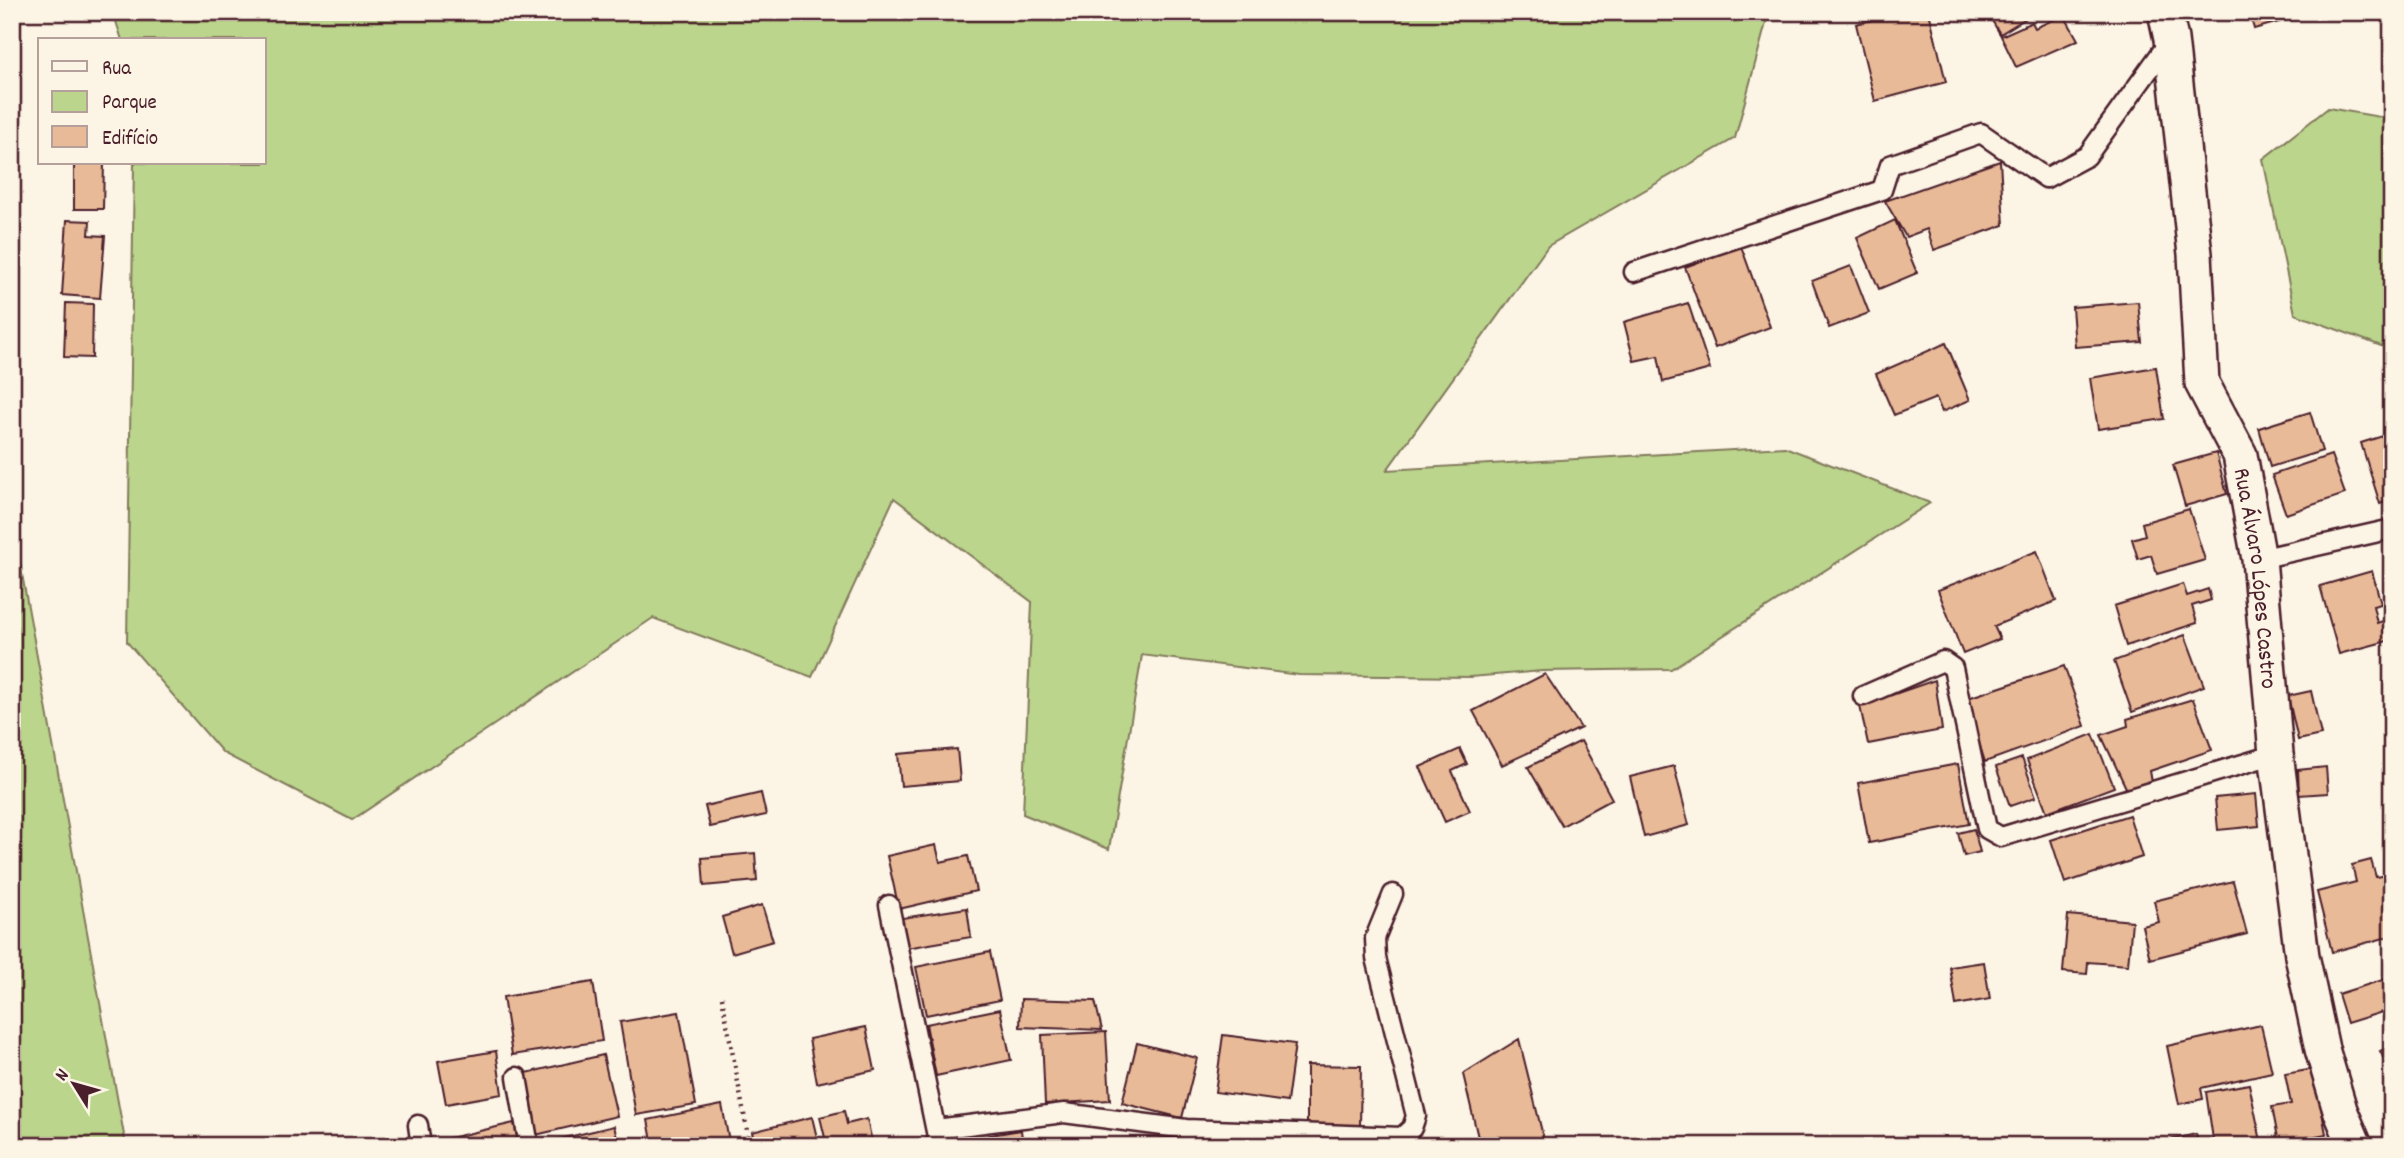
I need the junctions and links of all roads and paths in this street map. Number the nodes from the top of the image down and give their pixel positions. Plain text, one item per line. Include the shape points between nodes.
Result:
1 (2168, 26) edge
2 (1634, 272) dead end
3 (2392, 529) edge
4 (2259, 559) junction
5 (1863, 696) dead end
6 (2276, 754) junction
7 (1393, 894) dead end
8 (889, 905) dead end
9 (722, 997) dead end
10 (517, 1077) dead end
11 (418, 1125) dead end
12 (937, 1137) edge
13 (421, 1146) edge
14 (529, 1146) edge
15 (750, 1146) edge
16 (2355, 1146) edge

1 - 2 lane via 2087,156 2046,178 1981,133 1890,164 1882,190
1 - 4 street, Rua Álvaro Lópes Castro via 2195,254 2202,383 2240,455
3 - 4 lane
4 - 6 street, Rua Álvaro Lópes Castro
5 - 6 lane via 1943,661 1953,668 1987,829 2001,836
6 - 16 street, Rua Álvaro Lópes Castro via 2302,956 2322,1049
7 - 12 lane via 1375,938 1376,958 1416,1116 1402,1137 1186,1129 1064,1113
8 - 12 lane
9 - 15 path
10 - 14 lane
11 - 13 lane

